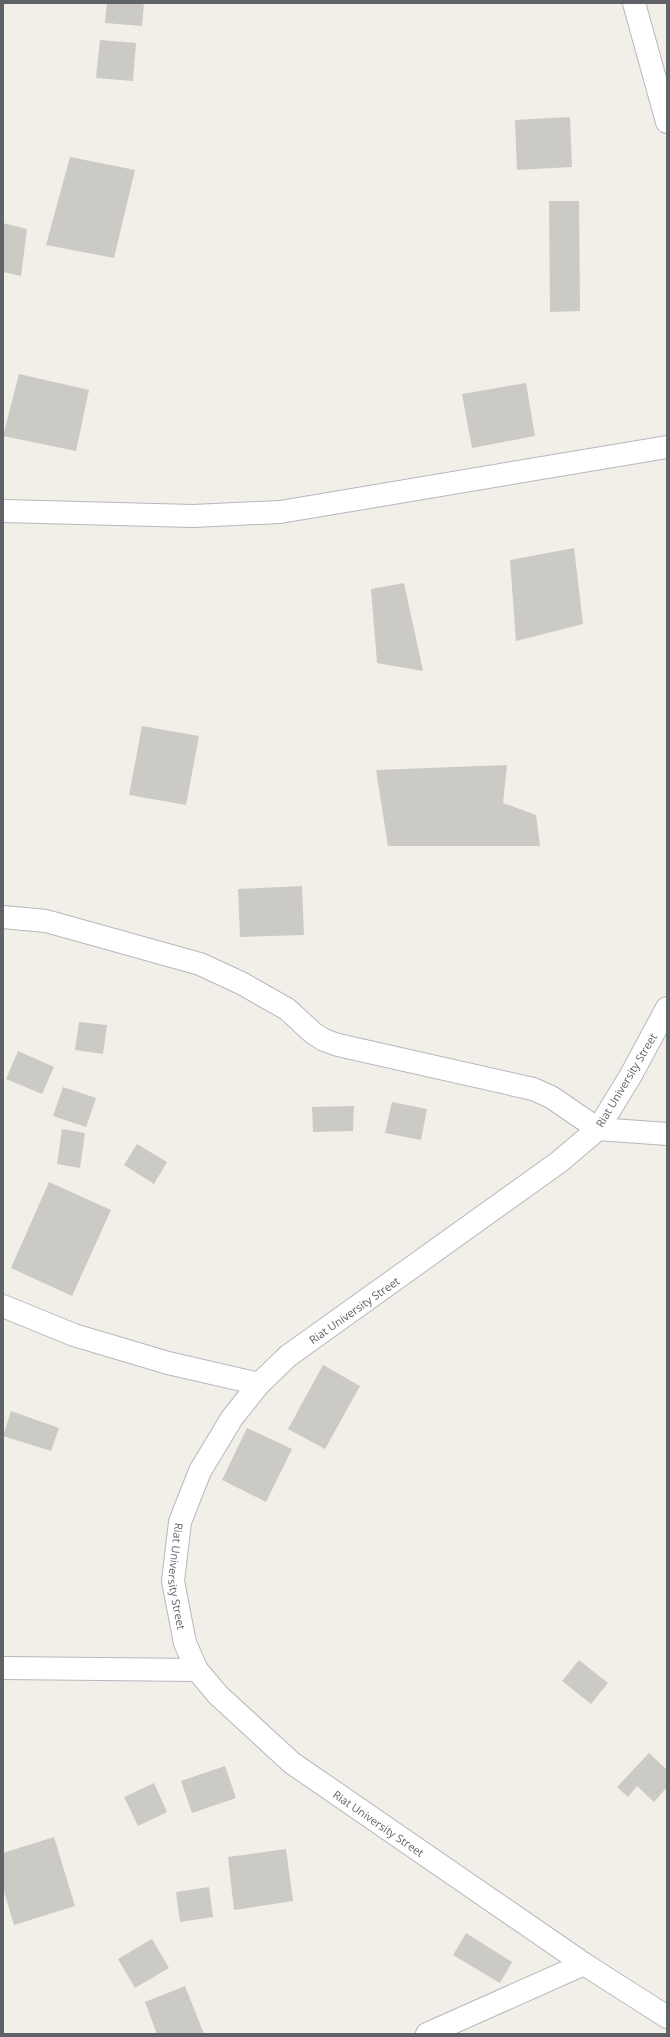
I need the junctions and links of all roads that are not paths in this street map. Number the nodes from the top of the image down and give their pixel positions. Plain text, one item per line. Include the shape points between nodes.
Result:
1 (637, 4) edge
2 (667, 122) edge
3 (667, 447) edge
4 (3, 512) edge
5 (3, 917) edge
6 (667, 1008) edge
7 (598, 1129) junction
8 (667, 1134) edge
9 (3, 1306) edge
10 (258, 1384) junction
11 (3, 1668) edge
12 (198, 1670) junction
13 (584, 1964) junction
14 (667, 2017) edge
15 (427, 2034) edge

1 - 2 street
3 - 4 street via 280,512 193,516
5 - 7 street via 46,921 200,964 241,983 287,1010 324,1040 533,1089 551,1097
6 - 7 street, Riat University Street
7 - 8 street
7 - 10 street, Riat University Street via 559,1162 288,1356
9 - 10 street via 74,1335 168,1363
10 - 12 street, Riat University Street via 232,1418 200,1470 180,1522 173,1581 185,1643
11 - 12 street
12 - 13 street, Riat University Street via 218,1695 292,1763
13 - 14 street, Riat University Street
13 - 15 street

